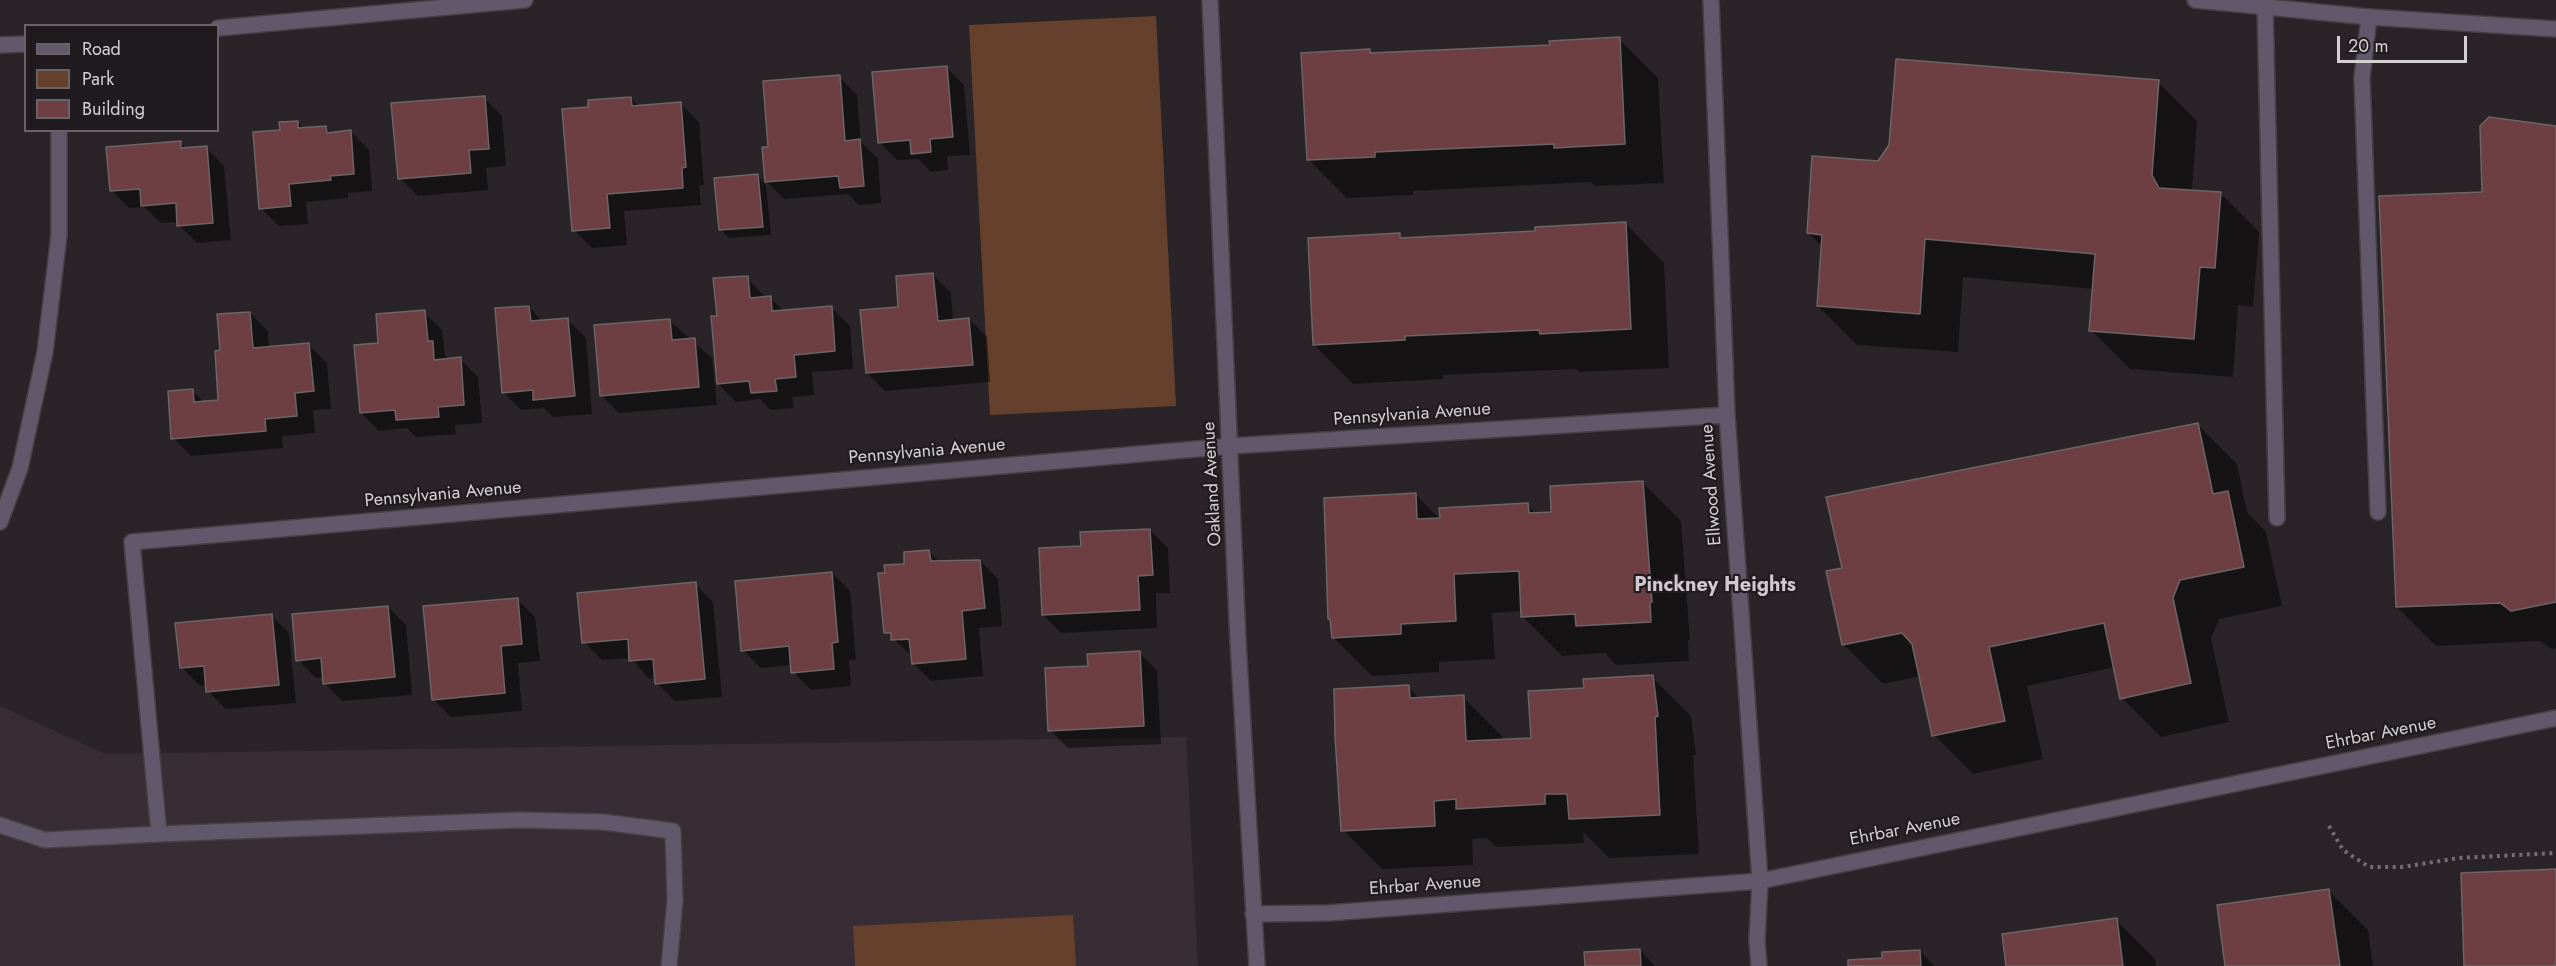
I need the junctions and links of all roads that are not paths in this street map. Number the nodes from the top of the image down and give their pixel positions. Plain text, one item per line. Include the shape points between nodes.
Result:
1 (525, 0) edge
2 (1209, 0) edge
3 (1711, 0) edge
4 (2195, 0) edge
5 (2265, 6) junction
6 (2369, 16) junction
7 (219, 28) edge
8 (2556, 29) edge
9 (24, 44) edge
10 (0, 45) edge
11 (59, 132) edge
12 (1726, 415) junction
13 (1231, 446) junction
14 (2378, 512) dead end
15 (2277, 518) dead end
16 (0, 522) edge
17 (2556, 718) edge
18 (0, 825) edge
19 (159, 834) junction
20 (1760, 881) junction
21 (1253, 915) junction
22 (669, 966) edge
23 (1257, 966) edge
24 (1759, 966) edge

1 - 7 street
2 - 13 street, Oakland Avenue
3 - 12 street, Ellwood Avenue
4 - 5 street
5 - 6 street
5 - 15 street
6 - 8 street
6 - 14 street via 2362,78
9 - 10 street
11 - 16 street via 59,235 45,352 20,468
12 - 13 street, Pennsylvania Avenue
12 - 20 street, Ellwood Avenue
13 - 19 street, Pennsylvania Avenue via 132,542
13 - 21 street, Oakland Avenue
17 - 20 street, Ehrbar Avenue
18 - 19 street via 45,840
19 - 22 street via 519,820 603,822 673,831 675,900
20 - 21 street, Ehrbar Avenue via 1328,913
20 - 24 street, Ellwood Avenue
21 - 23 street, Oakland Avenue

